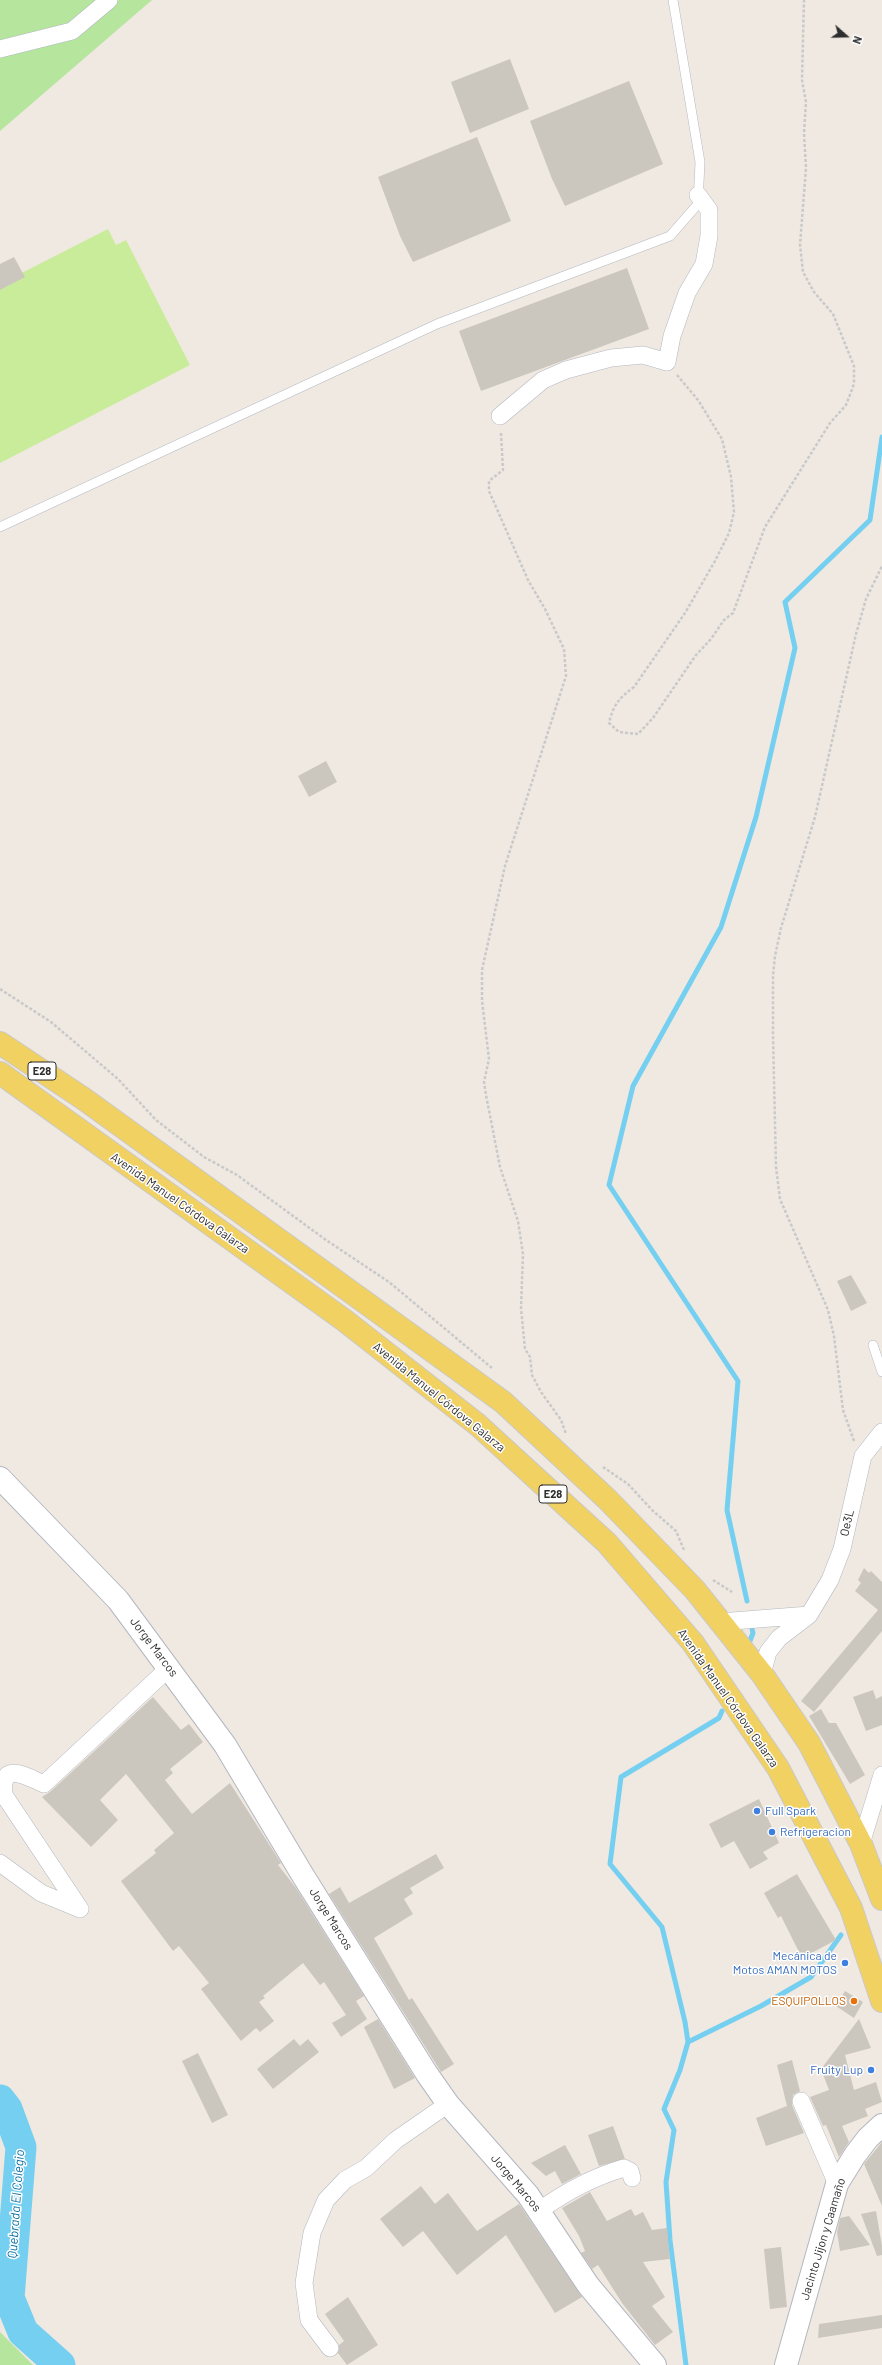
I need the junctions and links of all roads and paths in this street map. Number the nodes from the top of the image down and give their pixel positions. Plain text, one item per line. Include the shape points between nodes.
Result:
1 (109, 0) edge
2 (673, 0) edge
3 (804, 0) edge
4 (0, 49) edge
5 (698, 195) junction
6 (667, 362) junction
7 (500, 416) joint
8 (0, 526) edge
9 (882, 566) edge
10 (0, 989) edge
11 (0, 1042) edge
12 (0, 1074) edge
13 (84, 1099) junction
14 (67, 1123) junction
15 (874, 1345) dead end
16 (882, 1372) edge
17 (498, 1373) dead end
18 (561, 1430) dead end
19 (882, 1432) edge
20 (863, 1456) junction
21 (599, 1464) dead end
22 (0, 1478) edge
23 (687, 1556) dead end
24 (706, 1576) dead end
25 (732, 1592) dead end
26 (809, 1615) junction
27 (720, 1622) junction
28 (170, 1667) junction
29 (762, 1674) junction
30 (882, 1775) edge
31 (862, 1844) junction
32 (0, 1863) edge
33 (882, 1899) edge
34 (882, 2000) edge
35 (801, 2101) dead end
36 (448, 2104) junction
37 (882, 2126) edge
38 (632, 2178) dead end
39 (837, 2184) junction
40 (539, 2211) junction
41 (330, 2348) dead end
42 (655, 2365) edge
43 (786, 2365) edge

1 - 4 street via 72,31
2 - 5 lane via 700,162
3 - 6 path via 802,80 806,102 806,168 800,245 803,272 814,292 834,314 854,366 854,384 846,405 830,423 765,527 733,613 724,620 696,655 653,718 638,734 619,732 609,723 612,708 634,687 684,613 718,554 734,512 731,476 722,439 698,400
5 - 6 street via 709,210 709,236 704,264 687,293 672,336
5 - 8 lane via 698,204 670,236 437,324
6 - 7 street via 643,355 611,358 566,370 544,380
7 - 18 path via 503,470 489,481 489,491 528,580 564,649 566,676 505,866 482,970 482,1008 489,1059 484,1082 500,1167 518,1221 523,1254 521,1308 525,1349 530,1357 532,1376 561,1420 567,1435
9 - 20 path via 866,599 856,634 815,817 781,928 773,974 776,1168 780,1199 828,1310 834,1336 843,1410 852,1438
10 - 17 path via 52,1022 118,1079 156,1120 204,1157 237,1175 326,1240 390,1282
11 - 13 main road, E28
12 - 14 main road, Avenida Manuel Córdova Galarza / E28
13 - 14 main road
13 - 27 main road, E28 via 503,1402 608,1500 695,1590
14 - 34 main road, Avenida Manuel Córdova Galarza / E28 via 350,1325 478,1425 607,1543 693,1643 778,1768 851,1908
15 - 16 lane
19 - 20 street, Oe3L
20 - 26 street, Oe3L via 842,1549 830,1580
21 - 23 path via 624,1480 676,1531
22 - 28 main road, Jorge Marcos via 118,1600
24 - 25 path
26 - 27 street
26 - 29 street, Oe3L via 779,1638 768,1652
27 - 29 main road, E28
28 - 32 street via 44,1784 12,1772 6,1773 2,1778 0,1785 4,1794 80,1909 41,1893
28 - 36 main road, Jorge Marcos via 225,1745 302,1874
29 - 31 main road, E28 via 809,1743
30 - 31 street
31 - 33 main road, E28
35 - 39 street
36 - 40 main road, Jorge Marcos
36 - 41 street via 396,2140 366,2168 345,2180 326,2200 312,2233 304,2283 309,2320
37 - 39 main road, Jacinto Jijon y Caamaño via 868,2138
38 - 40 street via 630,2171 624,2168 608,2172 559,2196
39 - 43 main road, Jacinto Jijon y Caamaño
40 - 42 main road, Jorge Marcos via 588,2286

